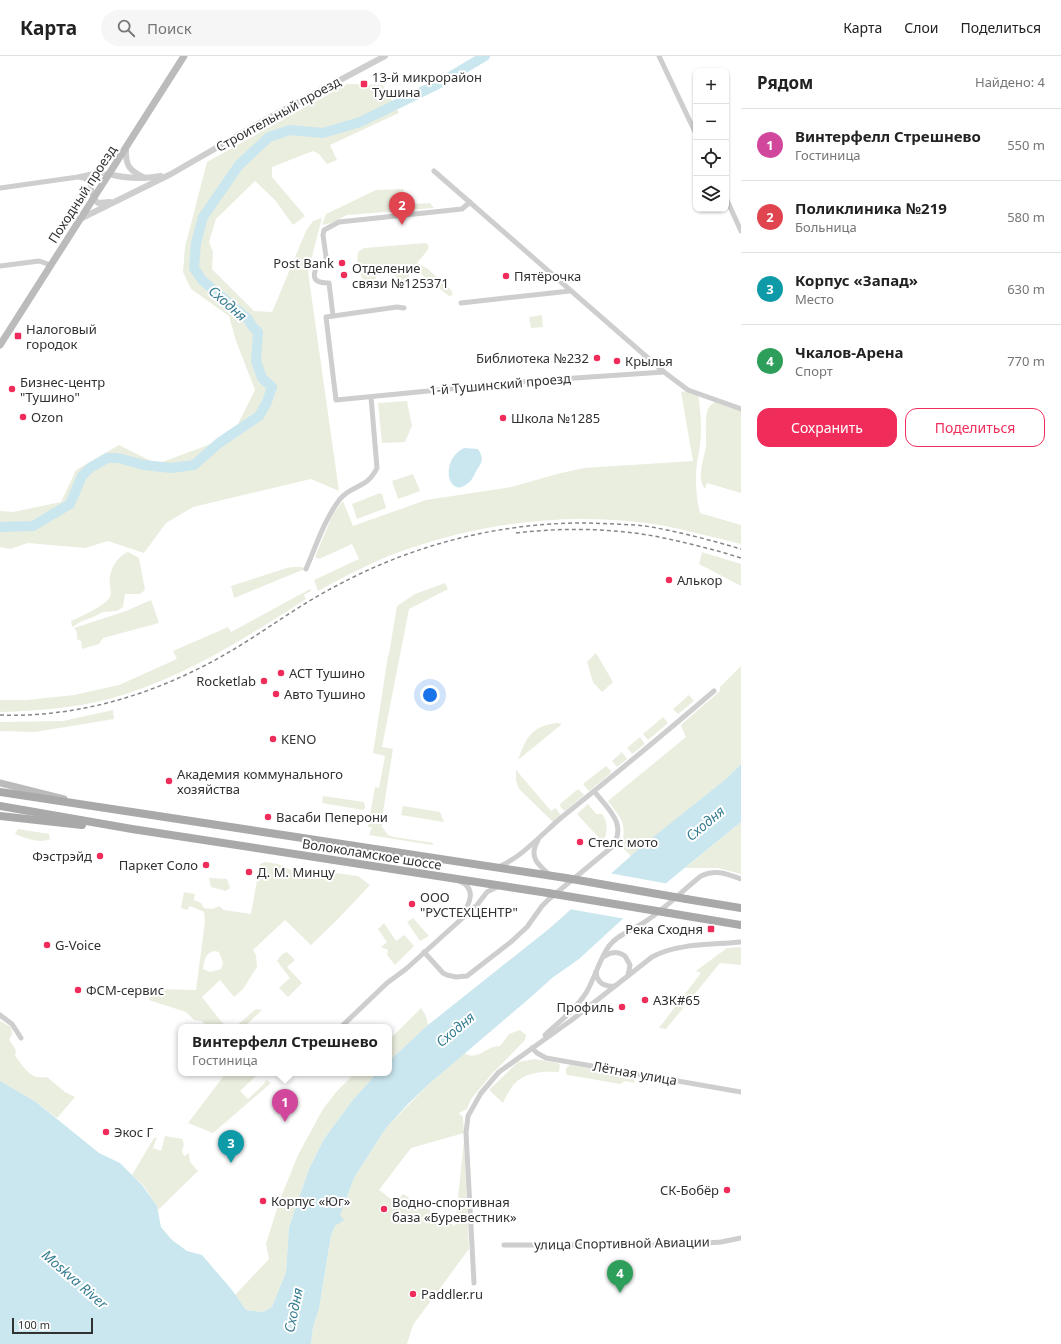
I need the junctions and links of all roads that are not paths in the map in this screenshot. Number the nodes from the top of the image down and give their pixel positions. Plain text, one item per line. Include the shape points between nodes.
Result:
1 (184, 56) edge
2 (385, 56) edge
3 (660, 56) edge
4 (693, 128) edge
5 (126, 149) junction
6 (434, 171) dead end
7 (109, 174) junction
8 (171, 174) junction
9 (78, 177) junction
10 (147, 178) junction
11 (0, 188) edge
12 (94, 198) junction
13 (115, 201) junction
14 (470, 202) junction
15 (729, 205) edge
16 (80, 219) junction
17 (741, 231) edge
18 (51, 265) junction
19 (0, 266) edge
20 (570, 291) junction
21 (461, 303) dead end
22 (404, 308) dead end
23 (333, 316) junction
24 (0, 345) edge
25 (664, 372) junction
26 (371, 396) junction
27 (741, 409) edge
28 (306, 569) dead end
29 (714, 691) dead end
30 (0, 784) edge
31 (0, 792) edge
32 (594, 792) junction
33 (0, 806) edge
34 (100, 808) junction
35 (0, 816) edge
36 (127, 828) junction
37 (542, 835) junction
38 (495, 868) junction
39 (552, 876) junction
40 (452, 878) junction
41 (741, 879) edge
42 (502, 886) junction
43 (741, 908) edge
44 (458, 922) junction
45 (741, 926) edge
46 (741, 942) edge
47 (424, 952) junction
48 (602, 958) junction
49 (596, 971) junction
50 (628, 976) junction
51 (615, 986) junction
52 (0, 1015) edge
53 (344, 1024) edge
54 (21, 1038) dead end
55 (532, 1048) junction
56 (741, 1092) edge
57 (741, 1238) edge
58 (504, 1245) dead end
59 (474, 1283) dead end

1 - 5 main road, Походный проезд
2 - 8 street, Строительный проезд
3 - 4 street
5 - 7 main road, Походный проезд
5 - 10 street via 128,166
6 - 14 street
7 - 9 street via 96,173
7 - 10 street via 124,178
7 - 12 main road, Походный проезд
8 - 10 street
8 - 13 street, Строительный проезд
9 - 11 street
9 - 12 street via 91,184
12 - 13 street via 98,203
12 - 16 main road, Походный проезд
13 - 16 street, Строительный проезд
14 - 20 street
14 - 23 street via 462,209 339,222 324,230 327,264 316,266 314,274 315,280 328,283
15 - 17 street
16 - 18 main road, Походный проезд
18 - 19 street via 34,261
18 - 24 main road, Походный проезд
20 - 21 street
20 - 25 street
22 - 23 street
23 - 26 street, 1-й Тушинский проезд via 326,317 336,400
25 - 26 street, 1-й Тушинский проезд
25 - 27 street via 688,390
26 - 28 street via 377,468 373,477 366,483 341,498
29 - 32 street
30 - 34 main road
31 - 34 main road, Волоколамское шоссе
32 - 37 street
32 - 47 street via 616,819 619,830 616,841 549,899 520,934 473,972 461,977 443,973
33 - 36 main road, Волоколамское шоссе
34 - 38 main road, Волоколамское шоссе
35 - 36 main road via 59,824
36 - 40 main road, Волоколамское шоссе
37 - 38 street via 513,860
37 - 39 street via 536,842 534,856 539,866
38 - 39 main road, Волоколамское шоссе
39 - 43 main road, Волоколамское шоссе, bridge
40 - 42 main road, Волоколамское шоссе
40 - 44 street via 465,884 471,896
41 - 48 street via 718,872 701,876 649,919 615,940
42 - 44 street via 487,892
42 - 45 main road, Волоколамское шоссе, bridge
44 - 47 street
46 - 50 street via 673,948 652,957
47 - 53 street
48 - 49 street
48 - 50 street via 615,952 625,956 630,965
49 - 51 street via 597,978 602,984
49 - 55 street via 584,995 572,1011
50 - 51 street
51 - 55 street
52 - 54 street via 12,1024
55 - 56 street, Лётная улица via 546,1058
55 - 59 street via 499,1072 480,1093 468,1116 466,1133
57 - 58 street, улица Спортивной Авиации via 682,1244

